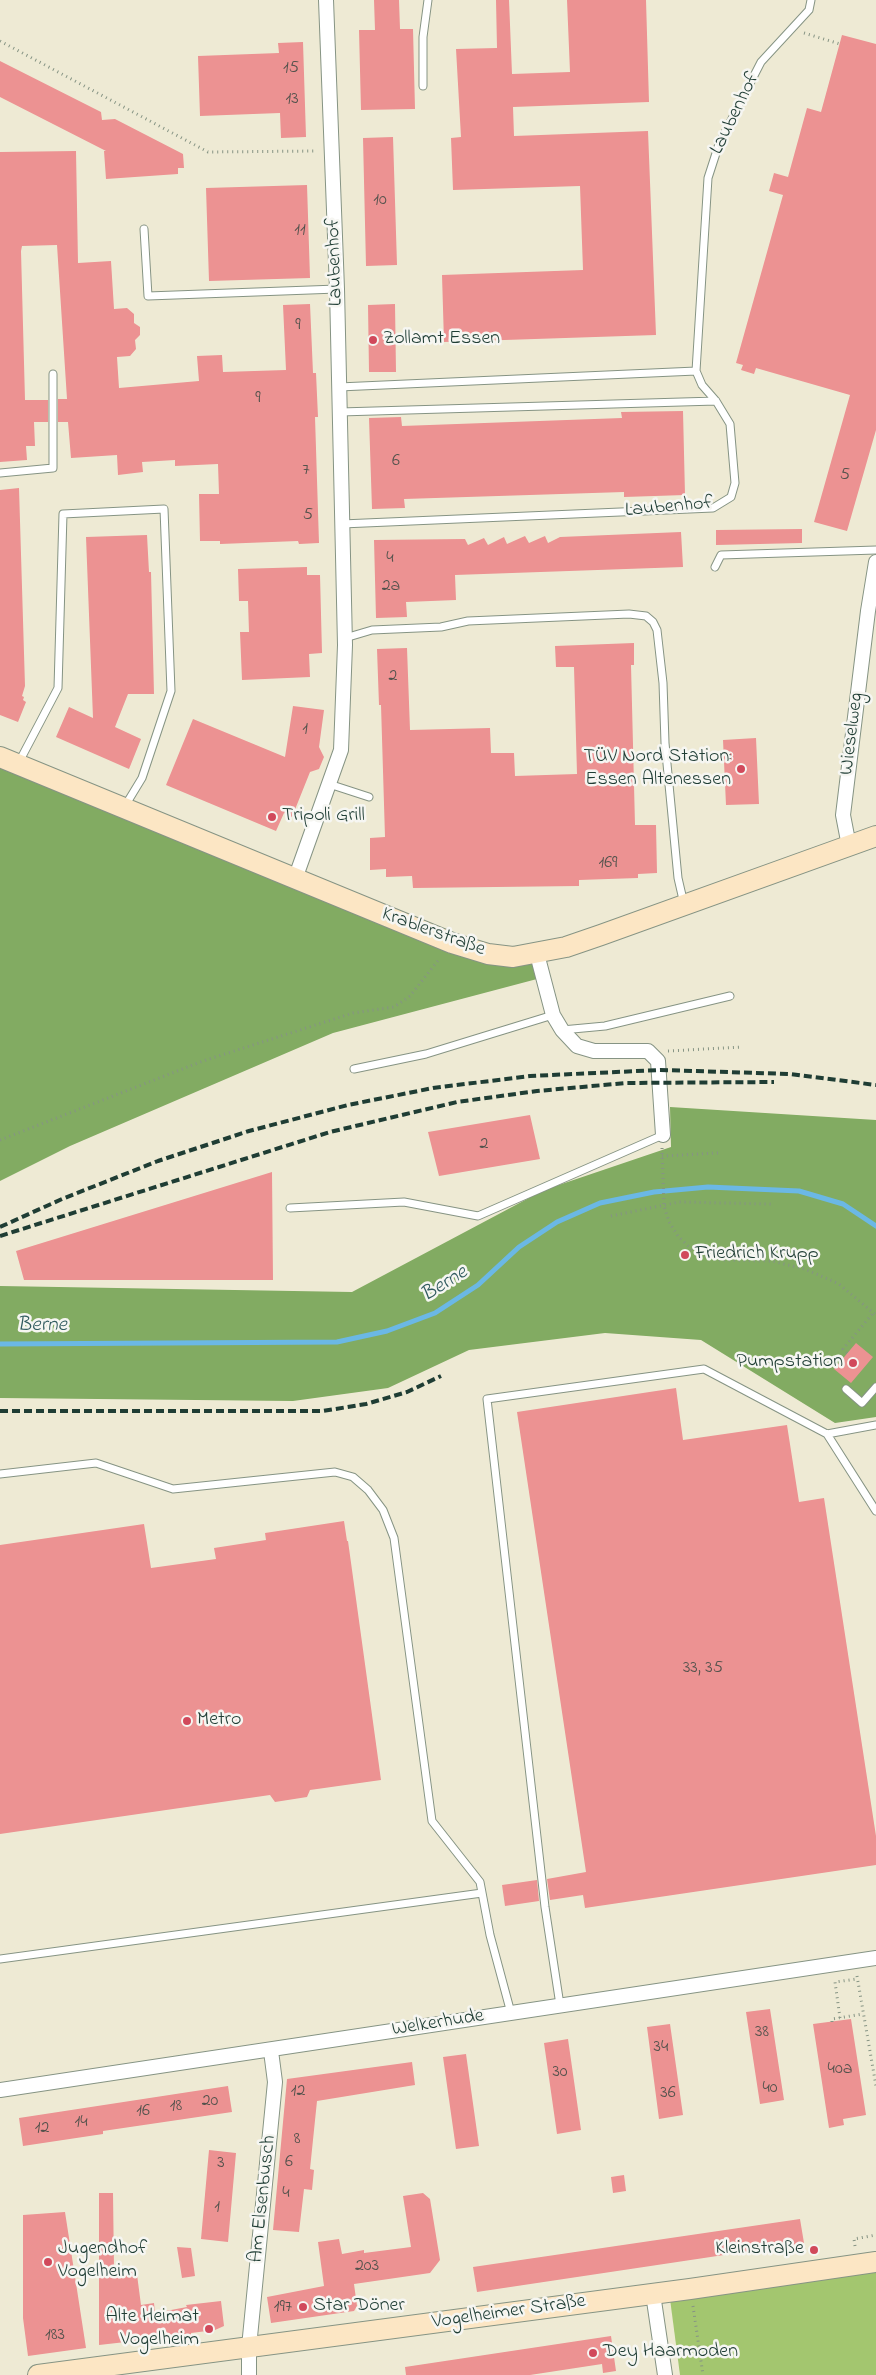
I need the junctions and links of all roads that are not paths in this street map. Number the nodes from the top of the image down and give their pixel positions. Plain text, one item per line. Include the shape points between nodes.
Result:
1 (326, 0) edge
2 (428, 0) edge
3 (811, 0) edge
4 (423, 86) dead end
5 (144, 229) dead end
6 (337, 289) junction
7 (696, 371) junction
8 (53, 374) dead end
9 (340, 388) junction
10 (716, 401) junction
11 (340, 412) junction
12 (0, 473) edge
13 (342, 524) junction
14 (876, 550) edge
15 (876, 562) edge
16 (715, 567) dead end
17 (872, 611) edge
18 (345, 638) junction
19 (9, 761) edge
20 (329, 784) junction
21 (369, 797) dead end
22 (124, 808) junction
23 (876, 836) edge
24 (849, 846) junction
25 (295, 879) junction
26 (684, 904) junction
27 (537, 954) junction
28 (730, 996) dead end
29 (553, 1015) junction
30 (562, 1030) junction
31 (354, 1069) dead end
32 (663, 1135) joint
33 (290, 1208) dead end
34 (876, 1387) edge
35 (846, 1389) dead end
36 (876, 1425) edge
37 (827, 1434) junction
38 (0, 1474) edge
39 (876, 1511) edge
40 (482, 1892) junction
41 (876, 1958) edge
42 (0, 1959) edge
43 (560, 2005) junction
44 (511, 2013) junction
45 (271, 2051) junction
46 (0, 2090) edge
47 (876, 2262) edge
48 (654, 2294) junction
49 (249, 2347) junction
50 (38, 2375) edge
51 (250, 2375) edge
52 (666, 2375) edge

1 - 6 street, Laubenhof
2 - 4 lane via 423,37
3 - 7 lane, Laubenhof via 809,10 761,62 719,144 708,178
5 - 6 lane via 148,296
6 - 9 street, Laubenhof
7 - 9 lane
7 - 10 lane, Laubenhof via 702,385
8 - 12 lane via 53,468
9 - 11 street, Laubenhof
10 - 11 lane
10 - 13 lane, Laubenhof via 730,424 735,483 731,497 713,508
11 - 13 street, Laubenhof
13 - 18 street, Laubenhof
14 - 16 lane via 721,555
15 - 17 street, Wieselweg
17 - 24 street, Wieselweg via 843,815
18 - 20 street, Laubenhof via 341,750
18 - 26 lane via 372,630 441,627 468,620 646,616 656,630 663,683 665,743 677,868
19 - 22 street, Krablerstraße
19 - 22 lane via 58,688 63,514 164,509 171,691 142,778
20 - 21 lane
20 - 25 street, Laubenhof
22 - 25 street, Krablerstraße
23 - 24 street, Krablerstraße
24 - 26 street, Krablerstraße
25 - 27 street, Krablerstraße via 462,946 513,957
26 - 27 street, Krablerstraße via 592,938
27 - 29 street
28 - 30 lane via 605,1026
29 - 30 street
29 - 31 lane via 426,1054
30 - 32 street via 578,1046 594,1051 648,1052 658,1061
32 - 33 lane via 478,1216 404,1202
34 - 35 lane via 862,1403
36 - 37 lane
37 - 39 lane
37 - 43 lane via 704,1369 487,1400 544,1898
38 - 40 lane via 96,1463 173,1490 335,1472 353,1477 368,1490 383,1510 394,1538 432,1821 480,1882
40 - 42 lane
40 - 44 lane
41 - 43 street, Welkerhude
43 - 44 street, Welkerhude
44 - 45 street, Welkerhude
45 - 46 street, Welkerhude
45 - 49 street, Am Elsenbusch via 275,2082
47 - 48 street, Vogelheimer Straße
48 - 49 street, Vogelheimer Straße
48 - 52 street
49 - 50 street, Vogelheimer Straße
49 - 51 street, Am Elsenbusch

